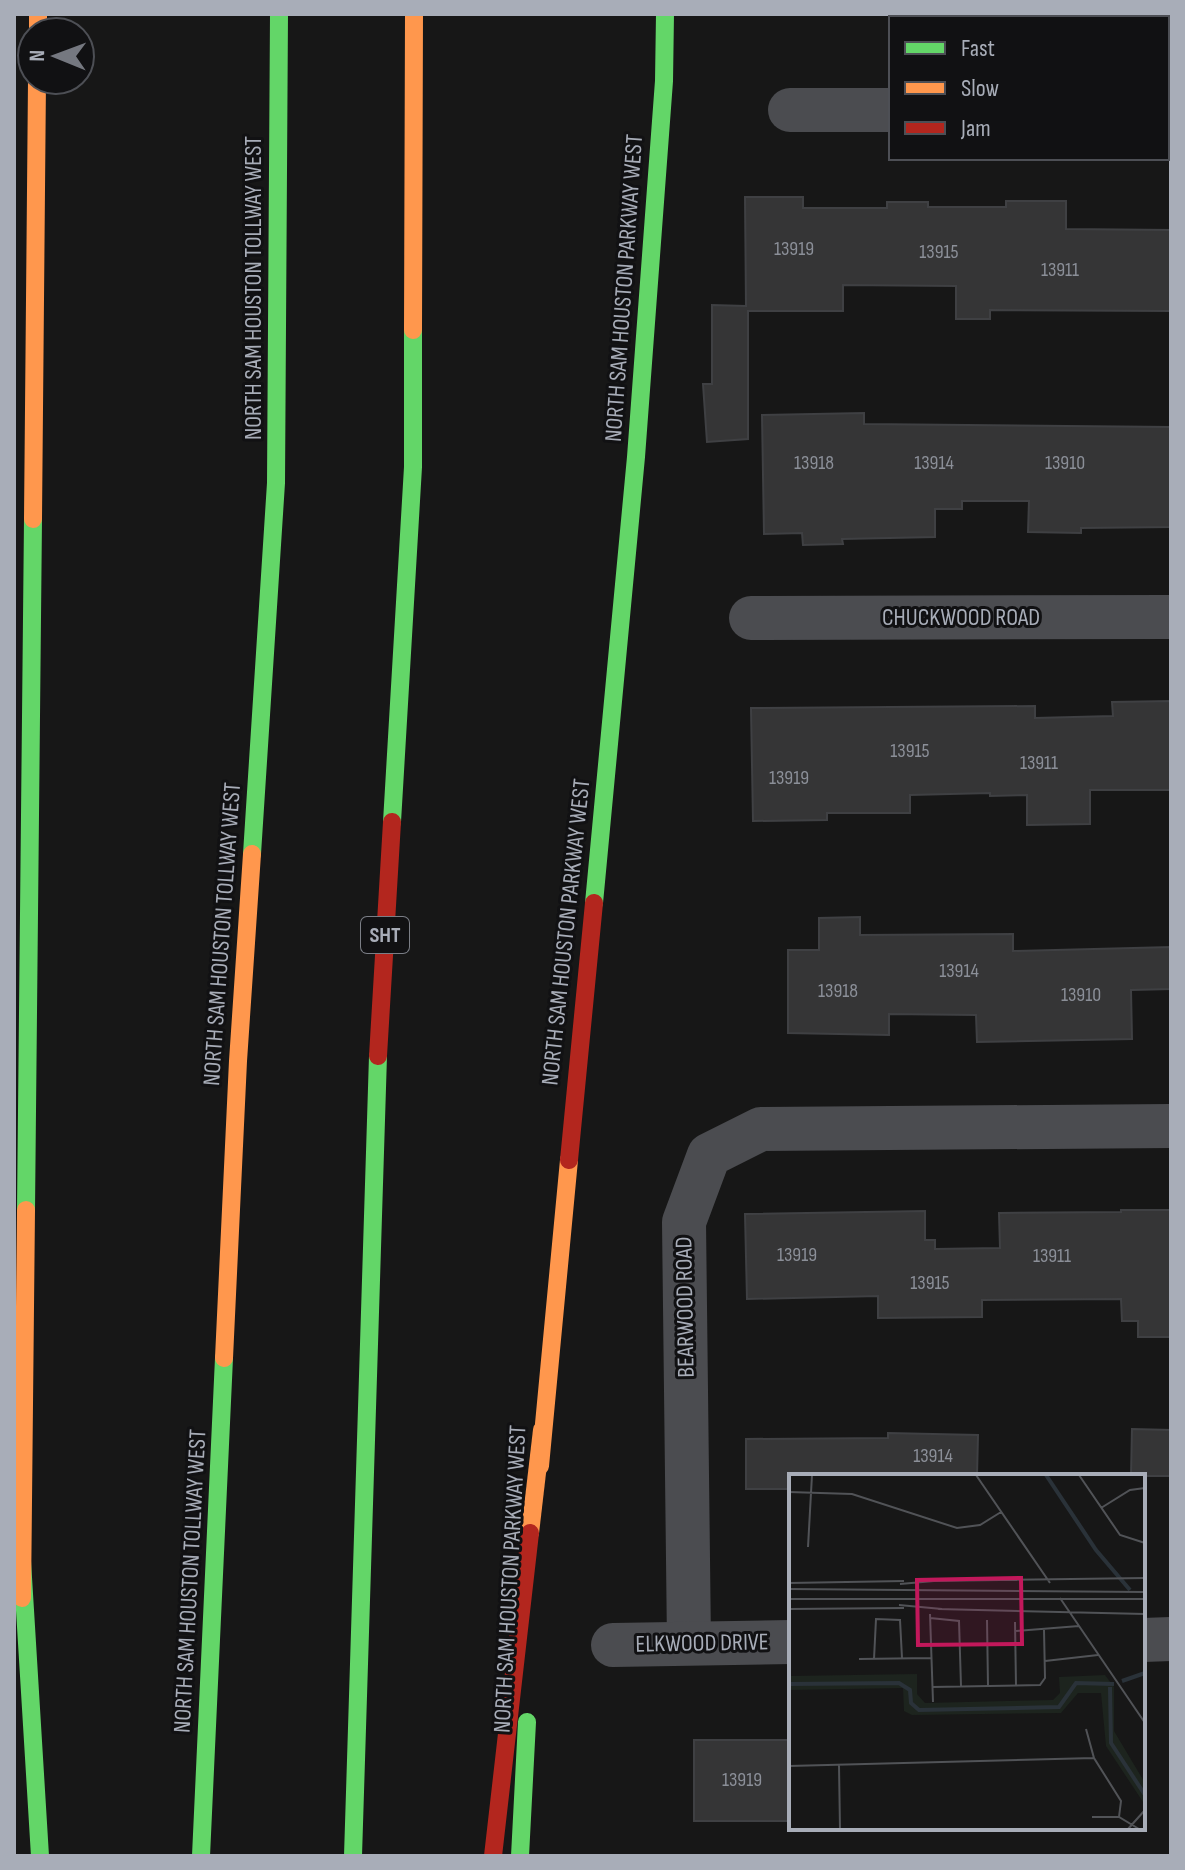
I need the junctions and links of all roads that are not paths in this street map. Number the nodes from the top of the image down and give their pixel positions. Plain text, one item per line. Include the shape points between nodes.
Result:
1 (279, 14) edge
2 (414, 14) edge
3 (665, 14) edge
4 (37, 96) edge
5 (790, 110) dead end
6 (889, 110) edge
7 (1171, 617) edge
8 (751, 618) dead end
9 (1171, 1126) edge
10 (542, 1430) junction
11 (22, 1561) junction
12 (1171, 1639) edge
13 (1145, 1640) edge
14 (789, 1642) edge
15 (689, 1643) junction
16 (613, 1645) dead end
17 (21, 1856) edge
18 (40, 1856) edge
19 (201, 1856) edge
20 (353, 1856) edge
21 (493, 1856) edge
22 (520, 1856) edge

1 - 19 main road, NORTH SAM HOUSTON TOLLWAY WEST via 276,483 238,1061
2 - 20 main road, SHT via 413,467 378,1049
3 - 10 main road, NORTH SAM HOUSTON PARKWAY WEST via 636,457
4 - 11 main road
5 - 6 street
7 - 8 street, CHUCKWOOD ROAD
9 - 15 street, BEARWOOD ROAD via 761,1129 709,1155 684,1222
10 - 21 main road
10 - 22 main road, NORTH SAM HOUSTON PARKWAY WEST
11 - 17 main road
11 - 18 main road
12 - 13 street
14 - 15 street, ELKWOOD DRIVE
15 - 16 street, ELKWOOD DRIVE

